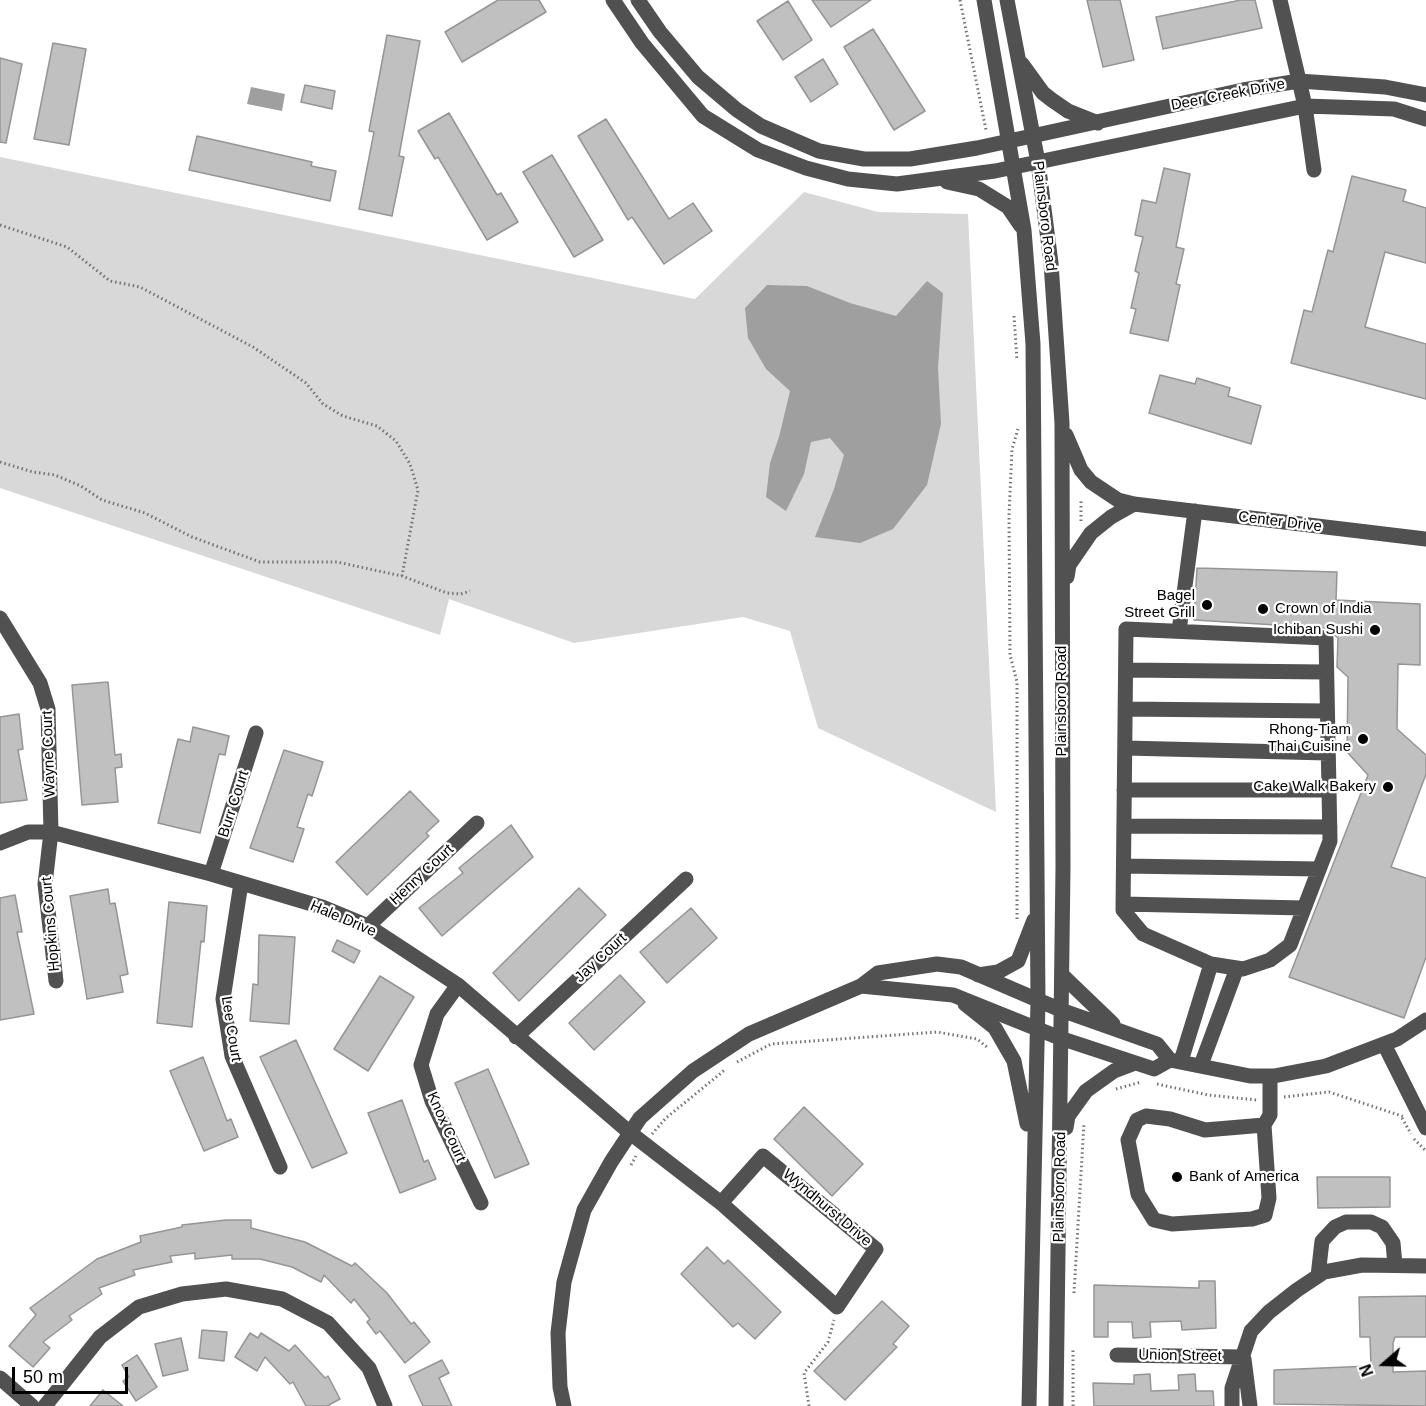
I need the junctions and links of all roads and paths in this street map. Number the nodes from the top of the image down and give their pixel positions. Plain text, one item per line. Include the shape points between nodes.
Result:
1 (638, 0) edge
2 (960, 0) edge
3 (984, 0) edge
4 (1007, 0) edge
5 (1280, 0) edge
6 (616, 1) edge
7 (660, 32) junction
8 (642, 43) junction
9 (1019, 60) junction
10 (1299, 81) junction
11 (1426, 95) edge
12 (1305, 106) junction
13 (1426, 118) edge
14 (1098, 123) junction
15 (759, 124) junction
16 (1032, 137) junction
17 (1009, 142) junction
18 (747, 144) junction
19 (989, 146) junction
20 (1038, 162) junction
21 (1014, 167) junction
22 (1314, 170) dead end
23 (935, 179) junction
24 (0, 225) edge
25 (1024, 231) junction
26 (1014, 310) dead end
27 (1017, 360) dead end
28 (1021, 420) dead end
29 (1062, 423) junction
30 (0, 462) edge
31 (1081, 500) dead end
32 (1134, 504) junction
33 (1195, 511) junction
34 (1080, 532) dead end
35 (1426, 539) edge
36 (402, 576) junction
37 (470, 591) dead end
38 (1063, 607) junction
39 (0, 618) edge
40 (1179, 631) junction
41 (1126, 669) junction
42 (1326, 672) junction
43 (1125, 709) junction
44 (1327, 711) junction
45 (256, 733) dead end
46 (1125, 748) junction
47 (1328, 753) junction
48 (1124, 790) junction
49 (1329, 790) junction
50 (477, 823) dead end
51 (1124, 826) junction
52 (1330, 827) junction
53 (51, 832) junction
54 (0, 843) edge
55 (1124, 866) junction
56 (1319, 869) junction
57 (211, 874) junction
58 (686, 879) dead end
59 (241, 883) junction
60 (1123, 904) junction
61 (1304, 908) junction
62 (1038, 909) junction
63 (368, 926) junction
64 (1015, 927) dead end
65 (1211, 964) junction
66 (1237, 968) junction
67 (978, 975) junction
68 (1062, 975) junction
69 (56, 981) dead end
70 (458, 986) junction
71 (861, 986) junction
72 (953, 995) junction
73 (1038, 1001) junction
74 (1061, 1010) junction
75 (1426, 1020) edge
76 (1037, 1027) junction
77 (1123, 1031) junction
78 (516, 1037) junction
79 (1060, 1038) junction
80 (1384, 1044) junction
81 (994, 1053) dead end
82 (1175, 1060) junction
83 (1135, 1063) junction
84 (1201, 1065) junction
85 (1110, 1073) junction
86 (1270, 1076) junction
87 (1121, 1088) junction
88 (1108, 1095) dead end
89 (1270, 1098) junction
90 (1084, 1121) dead end
91 (1423, 1121) edge
92 (1264, 1125) junction
93 (629, 1132) junction
94 (644, 1143) junction
95 (1061, 1155) junction
96 (631, 1166) dead end
97 (280, 1167) dead end
98 (1033, 1170) junction
99 (481, 1203) dead end
100 (721, 1203) junction
101 (1395, 1265) junction
102 (1426, 1266) edge
103 (1318, 1276) junction
104 (1074, 1301) dead end
105 (837, 1307) junction
106 (1074, 1336) dead end
107 (1117, 1355) dead end
108 (1244, 1358) junction
109 (0, 1378) edge
110 (32, 1406) edge
111 (45, 1406) edge
112 (386, 1406) edge
113 (564, 1406) edge
114 (809, 1406) edge
115 (1029, 1406) edge
116 (1056, 1406) edge
117 (1073, 1406) edge
118 (1232, 1406) edge
119 (1250, 1406) edge

1 - 7 street, Deer Creek Drive
2 - 19 path
3 - 17 street, Plainsboro Road
4 - 9 street, Plainsboro Road
5 - 10 street
6 - 8 street, Deer Creek Drive
7 - 8 street
7 - 15 street, Deer Creek Drive via 698,77
8 - 18 street, Deer Creek Drive via 703,116
9 - 14 street via 1043,93 1068,111
9 - 16 street, Plainsboro Road
10 - 11 street, Deer Creek Drive via 1385,87
10 - 12 street
10 - 14 street, Deer Creek Drive
12 - 13 street, Deer Creek Drive via 1394,109
12 - 20 street, Deer Creek Drive
12 - 22 street
14 - 16 street, Deer Creek Drive
15 - 18 street
15 - 19 street, Deer Creek Drive via 819,151 864,159 910,159
16 - 17 street, Deer Creek Drive
16 - 20 street, Plainsboro Road
17 - 19 street, Deer Creek Drive
17 - 21 street, Plainsboro Road
18 - 23 street, Deer Creek Drive via 806,168 848,179 897,184
20 - 21 street, Deer Creek Drive
20 - 29 street, Plainsboro Road via 1051,263
21 - 23 street, Deer Creek Drive
21 - 25 street, Plainsboro Road
23 - 25 street via 979,189 1008,207
24 - 36 path via 67,247 110,281 140,287 253,347 306,383 323,404 344,416 377,426 396,441 410,464 418,490
25 - 62 street, Plainsboro Road via 1034,353
26 - 27 path
28 - 64 path via 1012,448 1009,515 1010,655 1017,682
29 - 32 street, Center Drive via 1081,470 1091,482 1118,500
29 - 38 street, Plainsboro Road
30 - 36 path via 55,475 102,500 145,513 226,552 260,562 337,562
31 - 34 path
32 - 33 street, Center Drive
32 - 38 street via 1101,524 1080,546 1069,565
33 - 35 street, Center Drive
33 - 40 street
36 - 37 path via 447,593
38 - 68 street, Plainsboro Road
39 - 53 street, Wayne Court via 40,683 48,709
40 - 41 street via 1126,629
40 - 42 street via 1326,638
41 - 42 street
41 - 43 street
42 - 44 street
43 - 44 street
43 - 46 street
44 - 47 street
45 - 57 street, Burr Court
46 - 47 street
46 - 48 street
47 - 49 street
48 - 49 street
48 - 51 street
49 - 52 street
50 - 63 street, Henry Court
51 - 52 street
51 - 55 street
52 - 56 street via 1330,841
53 - 54 street, Hale Drive via 28,832
53 - 57 street, Hale Drive
53 - 69 street, Hopkins Court via 45,884
55 - 56 street
55 - 60 street
56 - 61 street
57 - 59 street, Hale Drive
58 - 78 street, Jay Court
59 - 63 street, Hale Drive
59 - 97 street, Lee Court via 223,999 232,1056
60 - 61 street
60 - 65 street via 1123,910 1143,934
61 - 66 street via 1290,945 1270,960
62 - 67 street via 1018,961 998,972
62 - 73 street, Plainsboro Road
63 - 70 street, Hale Drive
65 - 66 street
65 - 82 street
66 - 84 street
67 - 71 street via 961,967 922,965 878,973
67 - 73 street
68 - 74 street, Plainsboro Road
68 - 77 street via 1100,1014
70 - 78 street, Hale Drive
70 - 99 street, Knox Court via 437,1014 421,1065 432,1101
71 - 72 street
71 - 93 street via 749,1034 693,1071
72 - 76 street
72 - 98 street via 995,1028 1014,1061 1026,1111
73 - 74 street
73 - 76 street, Plainsboro Road
74 - 77 street
74 - 79 street, Plainsboro Road
75 - 80 street
76 - 79 street
76 - 98 street, Plainsboro Road
77 - 82 street via 1157,1044
78 - 93 street, Hale Drive
79 - 83 street
79 - 95 street, Plainsboro Road
80 - 86 street via 1326,1066
80 - 91 street
81 - 94 path via 977,1039 936,1032 771,1044 732,1064 666,1118
82 - 83 street via 1154,1069
82 - 84 street
83 - 85 street
84 - 86 street via 1250,1076
85 - 87 path
85 - 95 street via 1086,1091 1068,1116
86 - 89 street
87 - 88 path
87 - 89 path via 1141,1082 1208,1095
89 - 91 path via 1329,1092 1401,1118
89 - 92 street via 1270,1115
90 - 104 path
92 - 92 street via 1205,1130 1170,1119 1146,1116 1137,1120 1128,1140 1138,1194 1154,1220 1172,1224 1265,1215 1269,1198
93 - 94 street
93 - 113 street via 584,1210 564,1282 558,1333
94 - 96 path
94 - 100 street
95 - 116 street, Plainsboro Road
98 - 115 street, Plainsboro Road
100 - 105 street
100 - 105 street, Wyndhurst Drive via 763,1156 876,1249
101 - 102 street
101 - 103 street via 1362,1265
101 - 103 street via 1392,1243 1382,1227 1371,1221 1346,1222 1322,1240
103 - 108 street via 1269,1312 1251,1331
105 - 114 path via 828,1341 804,1373
106 - 117 path
107 - 108 street, Union Street
108 - 118 street via 1232,1388
108 - 119 street
109 - 110 street
111 - 112 street via 100,1337 139,1307 182,1294 226,1289 282,1299 328,1323 369,1368

